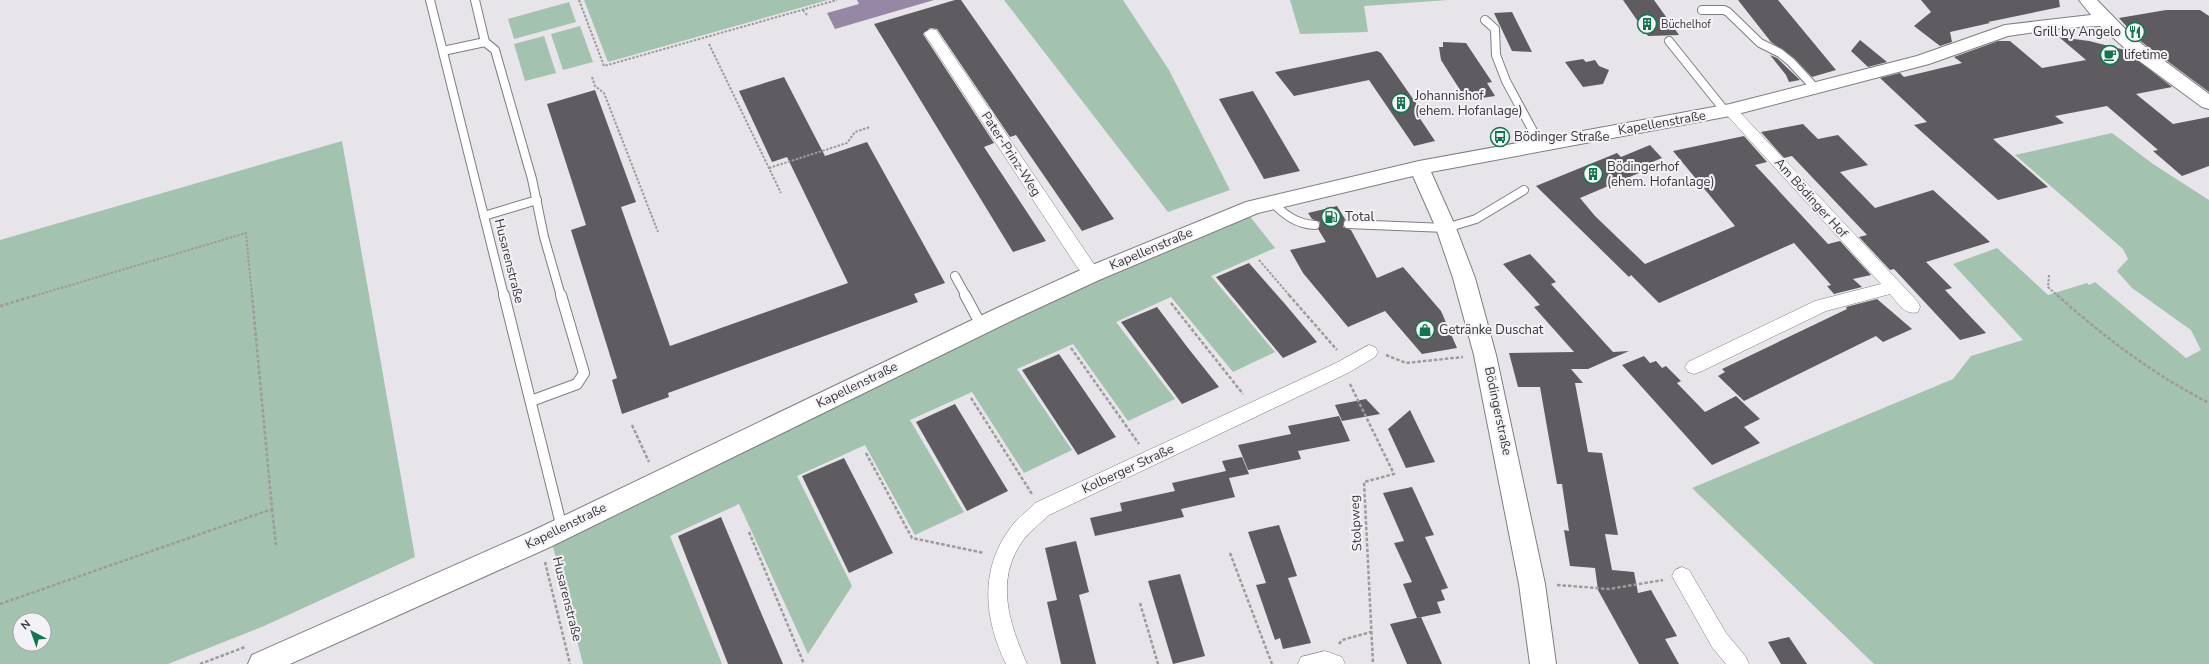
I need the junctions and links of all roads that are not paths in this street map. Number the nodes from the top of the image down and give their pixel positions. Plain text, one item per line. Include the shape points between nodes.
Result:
1 (430, 0) edge
2 (475, 0) edge
3 (2088, 0) edge
4 (1702, 10) dead end
5 (1485, 20) dead end
6 (2104, 20) junction
7 (931, 33) dead end
8 (1669, 41) dead end
9 (485, 42) junction
10 (443, 51) junction
11 (1816, 89) junction
12 (2209, 103) edge
13 (1728, 111) junction
14 (1540, 144) junction
15 (1419, 168) junction
16 (1524, 190) dead end
17 (537, 200) junction
18 (1272, 202) junction
19 (484, 216) junction
20 (1348, 224) dead end
21 (1315, 225) dead end
22 (1446, 228) junction
23 (1092, 274) junction
24 (955, 276) dead end
25 (1892, 287) junction
26 (1912, 307) dead end
27 (980, 326) junction
28 (1369, 352) road end
29 (1694, 367) dead end
30 (531, 401) junction
31 (562, 528) junction
32 (1682, 576) road end
33 (261, 664) edge
34 (1017, 664) edge
35 (1543, 664) edge
36 (1739, 664) edge

1 - 10 lane, Husarenstraße
2 - 9 lane
3 - 6 main road
4 - 11 lane via 1728,12 1760,43 1785,58
5 - 14 lane via 1495,29 1496,55 1506,81
6 - 11 main road, Kapellenstraße via 2005,31 1923,60
6 - 12 main road via 2142,54
7 - 23 street, Pater-Prinz-Weg via 1082,263
8 - 13 lane
9 - 10 lane
9 - 17 lane via 495,50
10 - 19 lane, Husarenstraße
11 - 13 main road, Kapellenstraße
13 - 14 main road, Kapellenstraße
13 - 25 street, Am Bödinger Hof
14 - 15 main road, Kapellenstraße
15 - 18 main road, Kapellenstraße
15 - 22 main road, Bödingerstraße
16 - 22 lane via 1476,219
17 - 19 lane
17 - 30 lane via 544,238 584,373 577,384
18 - 21 lane via 1289,218 1300,224
18 - 23 main road, Kapellenstraße via 1231,215
19 - 30 lane, Husarenstraße
20 - 22 lane
22 - 35 main road, Bödingerstraße via 1464,278 1485,355 1532,584
23 - 27 main road, Kapellenstraße
24 - 27 lane
25 - 26 street, Am Bödinger Hof
25 - 29 street via 1821,306
27 - 31 main road, Kapellenstraße
28 - 34 street, Kolberger Straße via 1042,509 1018,533 1004,557 996,588 999,619 1008,647
30 - 31 lane, Husarenstraße
31 - 33 main road, Kapellenstraße
32 - 36 street via 1718,640

